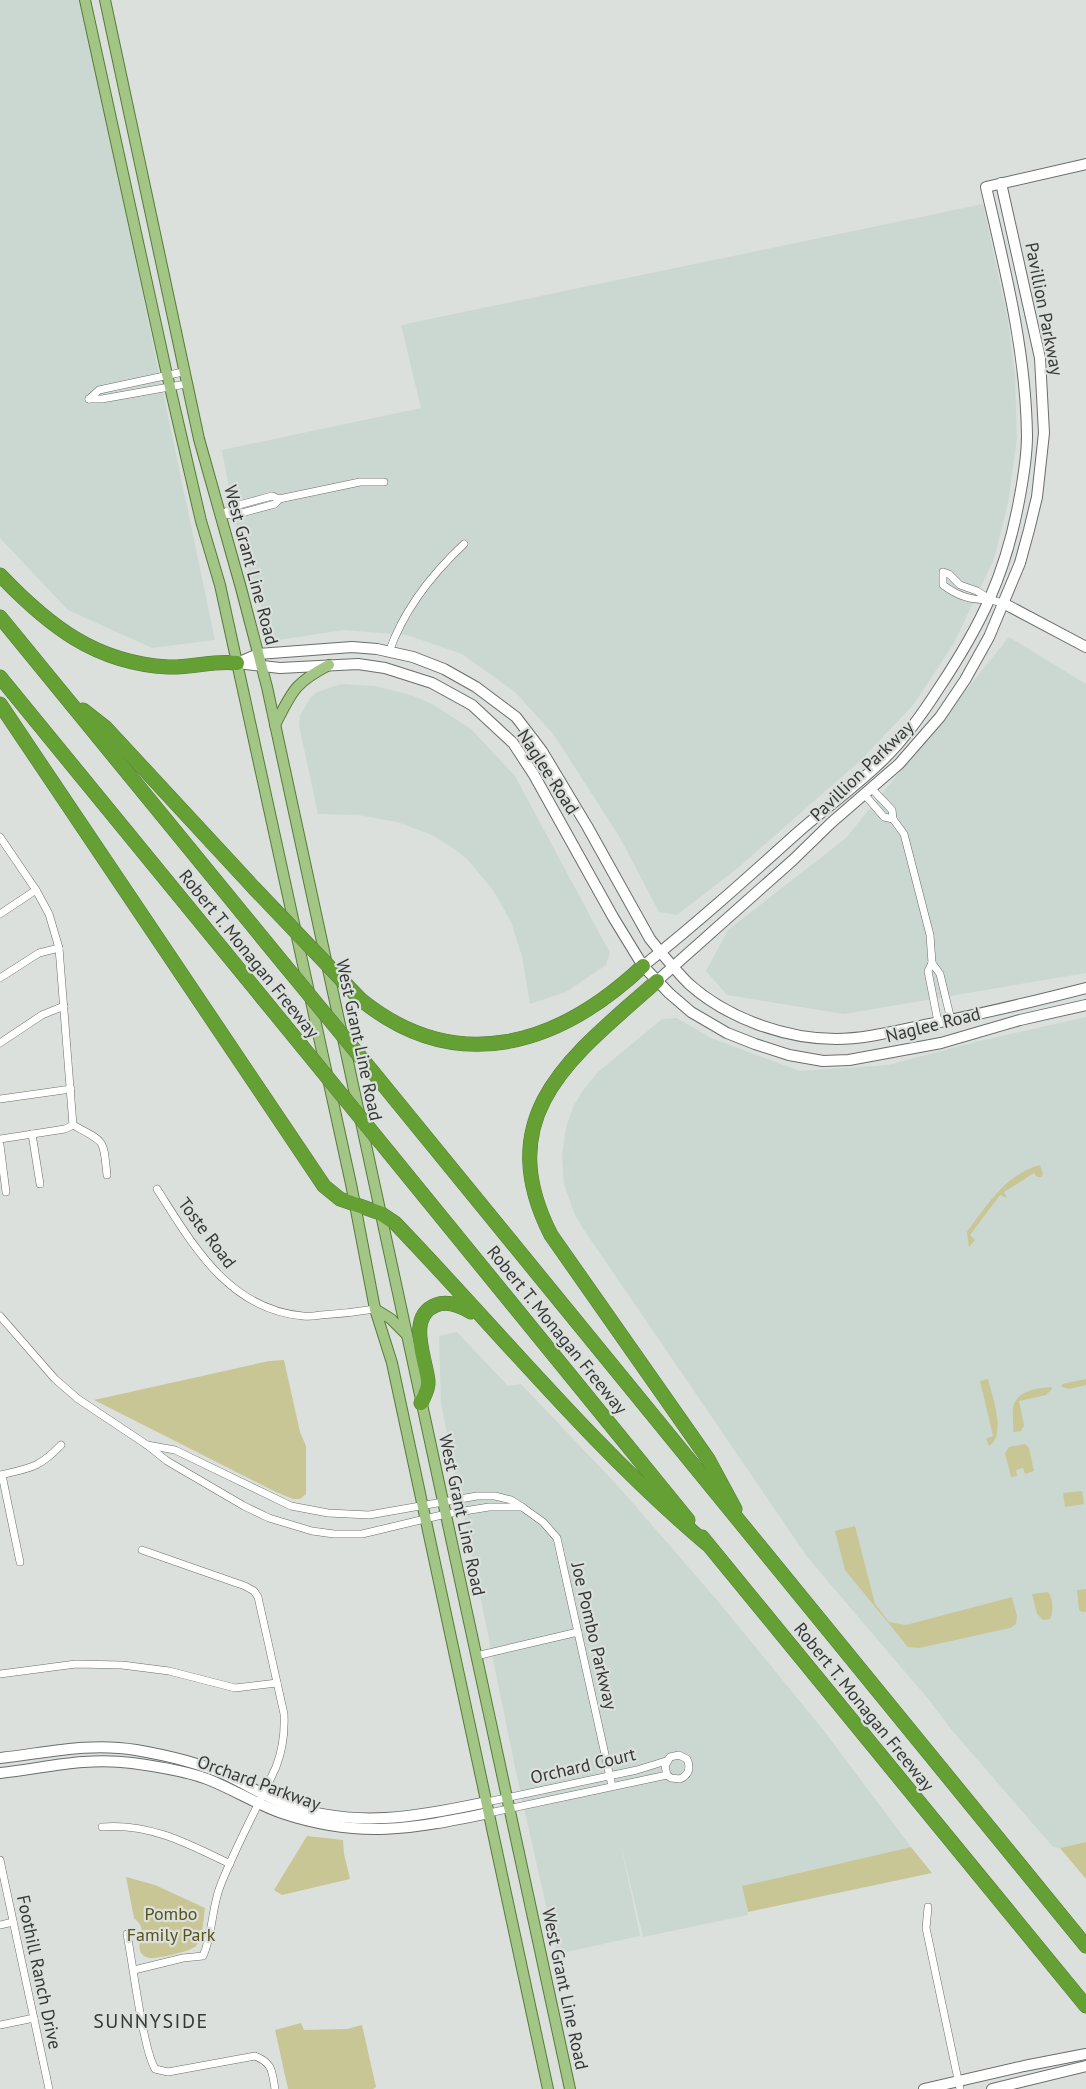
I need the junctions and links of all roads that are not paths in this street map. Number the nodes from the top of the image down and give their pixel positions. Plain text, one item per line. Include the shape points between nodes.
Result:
1 (85, 0) edge
2 (105, 0) edge
3 (1086, 164) edge
4 (1001, 183) junction
5 (183, 372) junction
6 (167, 376) junction
7 (186, 384) junction
8 (170, 387) junction
9 (384, 482) dead end
10 (220, 516) junction
11 (464, 544) dead end
12 (0, 574) edge
13 (991, 600) junction
14 (1003, 603) junction
15 (0, 617) edge
16 (1086, 647) edge
17 (389, 652) junction
18 (258, 654) junction
19 (237, 663) junction
20 (329, 665) junction
21 (262, 667) junction
22 (0, 677) edge
23 (63, 694) junction
24 (0, 704) edge
25 (275, 725) junction
26 (868, 791) junction
27 (1, 842) edge
28 (36, 890) junction
29 (0, 914) edge
30 (58, 948) junction
31 (660, 952) junction
32 (932, 963) junction
33 (643, 966) junction
34 (673, 966) junction
35 (0, 978) edge
36 (657, 981) junction
37 (1086, 988) edge
38 (1086, 1005) edge
39 (64, 1006) junction
40 (951, 1020) junction
41 (938, 1022) junction
42 (0, 1043) edge
43 (71, 1089) junction
44 (0, 1099) edge
45 (74, 1125) junction
46 (32, 1134) junction
47 (0, 1139) edge
48 (0, 1145) edge
49 (107, 1175) dead end
50 (40, 1184) dead end
51 (157, 1189) dead end
52 (6, 1192) dead end
53 (354, 1204) junction
54 (380, 1213) junction
55 (375, 1309) junction
56 (0, 1316) edge
57 (480, 1317) junction
58 (407, 1336) junction
59 (421, 1403) junction
60 (61, 1445) dead end
61 (147, 1445) junction
62 (1, 1475) edge
63 (443, 1502) junction
64 (422, 1504) junction
65 (522, 1507) junction
66 (446, 1514) junction
67 (426, 1520) junction
68 (742, 1525) junction
69 (707, 1544) junction
70 (142, 1550) dead end
71 (20, 1562) dead end
72 (578, 1632) junction
73 (476, 1656) junction
74 (0, 1674) edge
75 (277, 1683) junction
76 (0, 1758) edge
77 (666, 1761) junction
78 (0, 1773) edge
79 (667, 1775) junction
80 (610, 1776) junction
81 (612, 1786) junction
82 (507, 1798) junction
83 (261, 1799) junction
84 (488, 1807) junction
85 (509, 1809) junction
86 (102, 1827) dead end
87 (0, 1860) edge
88 (230, 1864) junction
89 (928, 1907) dead end
90 (13, 1922) junction
91 (0, 1925) edge
92 (127, 1934) dead end
93 (1086, 1946) edge
94 (134, 1970) junction
95 (1086, 2006) edge
96 (34, 2018) junction
97 (0, 2025) edge
98 (1086, 2054) edge
99 (1086, 2066) edge
100 (960, 2085) edge
101 (275, 2088) edge
102 (49, 2089) edge
103 (548, 2089) edge
104 (570, 2089) edge
105 (924, 2089) edge
106 (992, 2089) edge

1 - 6 main road, West Grant Line Road
2 - 5 main road, West Grant Line Road
3 - 4 main road, Pavillion Parkway
4 - 13 main road, Pavillion Parkway via 986,187 1020,342 1027,438 1014,526
4 - 14 main road, Pavillion Parkway via 1040,358 1044,434 1029,530
5 - 6 street
5 - 7 main road, West Grant Line Road
6 - 8 main road, West Grant Line Road
6 - 8 street via 99,390 89,399
7 - 8 street
7 - 10 main road, West Grant Line Road
8 - 19 main road, West Grant Line Road
9 - 10 street via 360,482 279,499 272,496 235,506
10 - 18 main road, West Grant Line Road
11 - 17 street via 416,597
12 - 19 highway via 47,621 78,641 109,654 168,667
13 - 13 street via 960,585 943,572 943,585 956,595
13 - 14 street
13 - 31 main road, Pavillion Parkway via 966,649 924,712 885,758
14 - 16 main road
14 - 26 main road, Pavillion Parkway via 965,680 939,717
15 - 23 highway, Robert T. Monagan Freeway
17 - 18 main road, Naglee Road via 352,647
17 - 31 main road, Naglee Road via 444,669 516,717 542,751
18 - 19 main road, Naglee Road
18 - 21 main road, West Grant Line Road
19 - 21 main road, Naglee Road
19 - 53 main road, West Grant Line Road
20 - 21 main road, Naglee Road
20 - 25 main road via 299,683
20 - 33 main road, Naglee Road via 385,668 432,683 472,705 501,730 534,775
21 - 25 main road, West Grant Line Road
22 - 69 highway, Robert T. Monagan Freeway, bridge
23 - 33 highway, bridge via 106,728 360,999 388,1019 426,1036 475,1044 507,1042 534,1036 570,1020
23 - 68 highway, Robert T. Monagan Freeway, bridge
24 - 53 highway via 318,1178 340,1199
25 - 54 main road, West Grant Line Road
26 - 32 street via 884,817 893,819 904,834 930,935
26 - 34 main road, Pavillion Parkway
27 - 28 street
28 - 29 street
28 - 30 street via 49,914
30 - 35 street via 39,953
30 - 39 street
31 - 33 main road, Pavillion Parkway
31 - 34 main road, Naglee Road
32 - 40 street via 940,974
32 - 41 street via 928,971
33 - 36 main road, Naglee Road
34 - 36 main road, Pavillion Parkway
34 - 41 main road, Naglee Road via 717,1003 781,1032 837,1039
36 - 38 main road, Naglee Road via 691,1012 727,1033 764,1048 823,1060 849,1060 941,1043
36 - 68 highway via 582,1049 553,1085 531,1137 532,1182 539,1210 552,1235 708,1459
37 - 40 main road, Naglee Road
39 - 42 street via 42,1015
39 - 43 street
40 - 41 main road, Naglee Road
43 - 44 street
43 - 45 street
45 - 46 street
45 - 49 street via 101,1140
46 - 47 street
46 - 50 street
48 - 52 street
51 - 55 street, Toste Road via 205,1261 228,1285 250,1299 305,1317
53 - 54 highway
53 - 55 main road, West Grant Line Road
54 - 57 highway via 395,1223
54 - 58 main road, West Grant Line Road
55 - 58 main road
55 - 64 main road, West Grant Line Road via 392,1363
56 - 61 street, Joe Pombo Parkway via 55,1379
57 - 59 highway via 449,1303 438,1304 423,1316 420,1345 429,1384
57 - 69 highway via 647,1491
58 - 59 main road, West Grant Line Road
59 - 63 main road, West Grant Line Road
60 - 62 street via 36,1467
61 - 64 street, Joe Pombo Parkway via 175,1450 291,1506 369,1515
61 - 67 street, Joe Pombo Parkway via 244,1506 312,1531 363,1534
62 - 71 street
63 - 64 street, Joe Pombo Parkway
63 - 65 street, Joe Pombo Parkway via 495,1496
63 - 66 main road, West Grant Line Road
64 - 67 main road, West Grant Line Road
65 - 66 street, Joe Pombo Parkway via 489,1507
65 - 72 street, Joe Pombo Parkway via 557,1538
66 - 67 street, Joe Pombo Parkway
66 - 73 main road, West Grant Line Road
67 - 84 main road, West Grant Line Road
68 - 93 highway, Robert T. Monagan Freeway
69 - 95 highway, Robert T. Monagan Freeway
70 - 75 street via 254,1591
72 - 73 street
72 - 80 street, Joe Pombo Parkway
73 - 82 main road, West Grant Line Road
74 - 75 street via 76,1664 122,1665 169,1671 235,1688
75 - 83 street via 284,1714 283,1751
76 - 83 main road, Orchard Parkway via 69,1748 134,1749 222,1774
77 - 79 street
77 - 79 street via 674,1755 683,1756 690,1769 680,1779
77 - 80 street, Orchard Court
78 - 83 main road, Orchard Parkway via 68,1762 131,1763 206,1779
79 - 81 street, Orchard Parkway
80 - 81 street, Joe Pombo Parkway
80 - 82 street, Orchard Court
81 - 85 street, Orchard Parkway
82 - 84 street, Orchard Parkway
82 - 85 main road, West Grant Line Road
83 - 84 main road, Orchard Parkway via 367,1820
83 - 88 street
84 - 85 street, Orchard Parkway
84 - 103 main road, West Grant Line Road
85 - 104 main road, West Grant Line Road
86 - 88 street via 138,1827 158,1832
87 - 90 street, Foothill Ranch Drive
88 - 94 street via 212,1910 203,1956
89 - 100 street via 926,1928
90 - 91 street
90 - 96 street, Foothill Ranch Drive
92 - 94 street
94 - 101 street via 136,1999 150,2060 156,2069 168,2073 255,2056 270,2067
96 - 97 street
96 - 102 street, Foothill Ranch Drive
98 - 100 main road via 1024,2066
99 - 106 main road
100 - 105 main road

